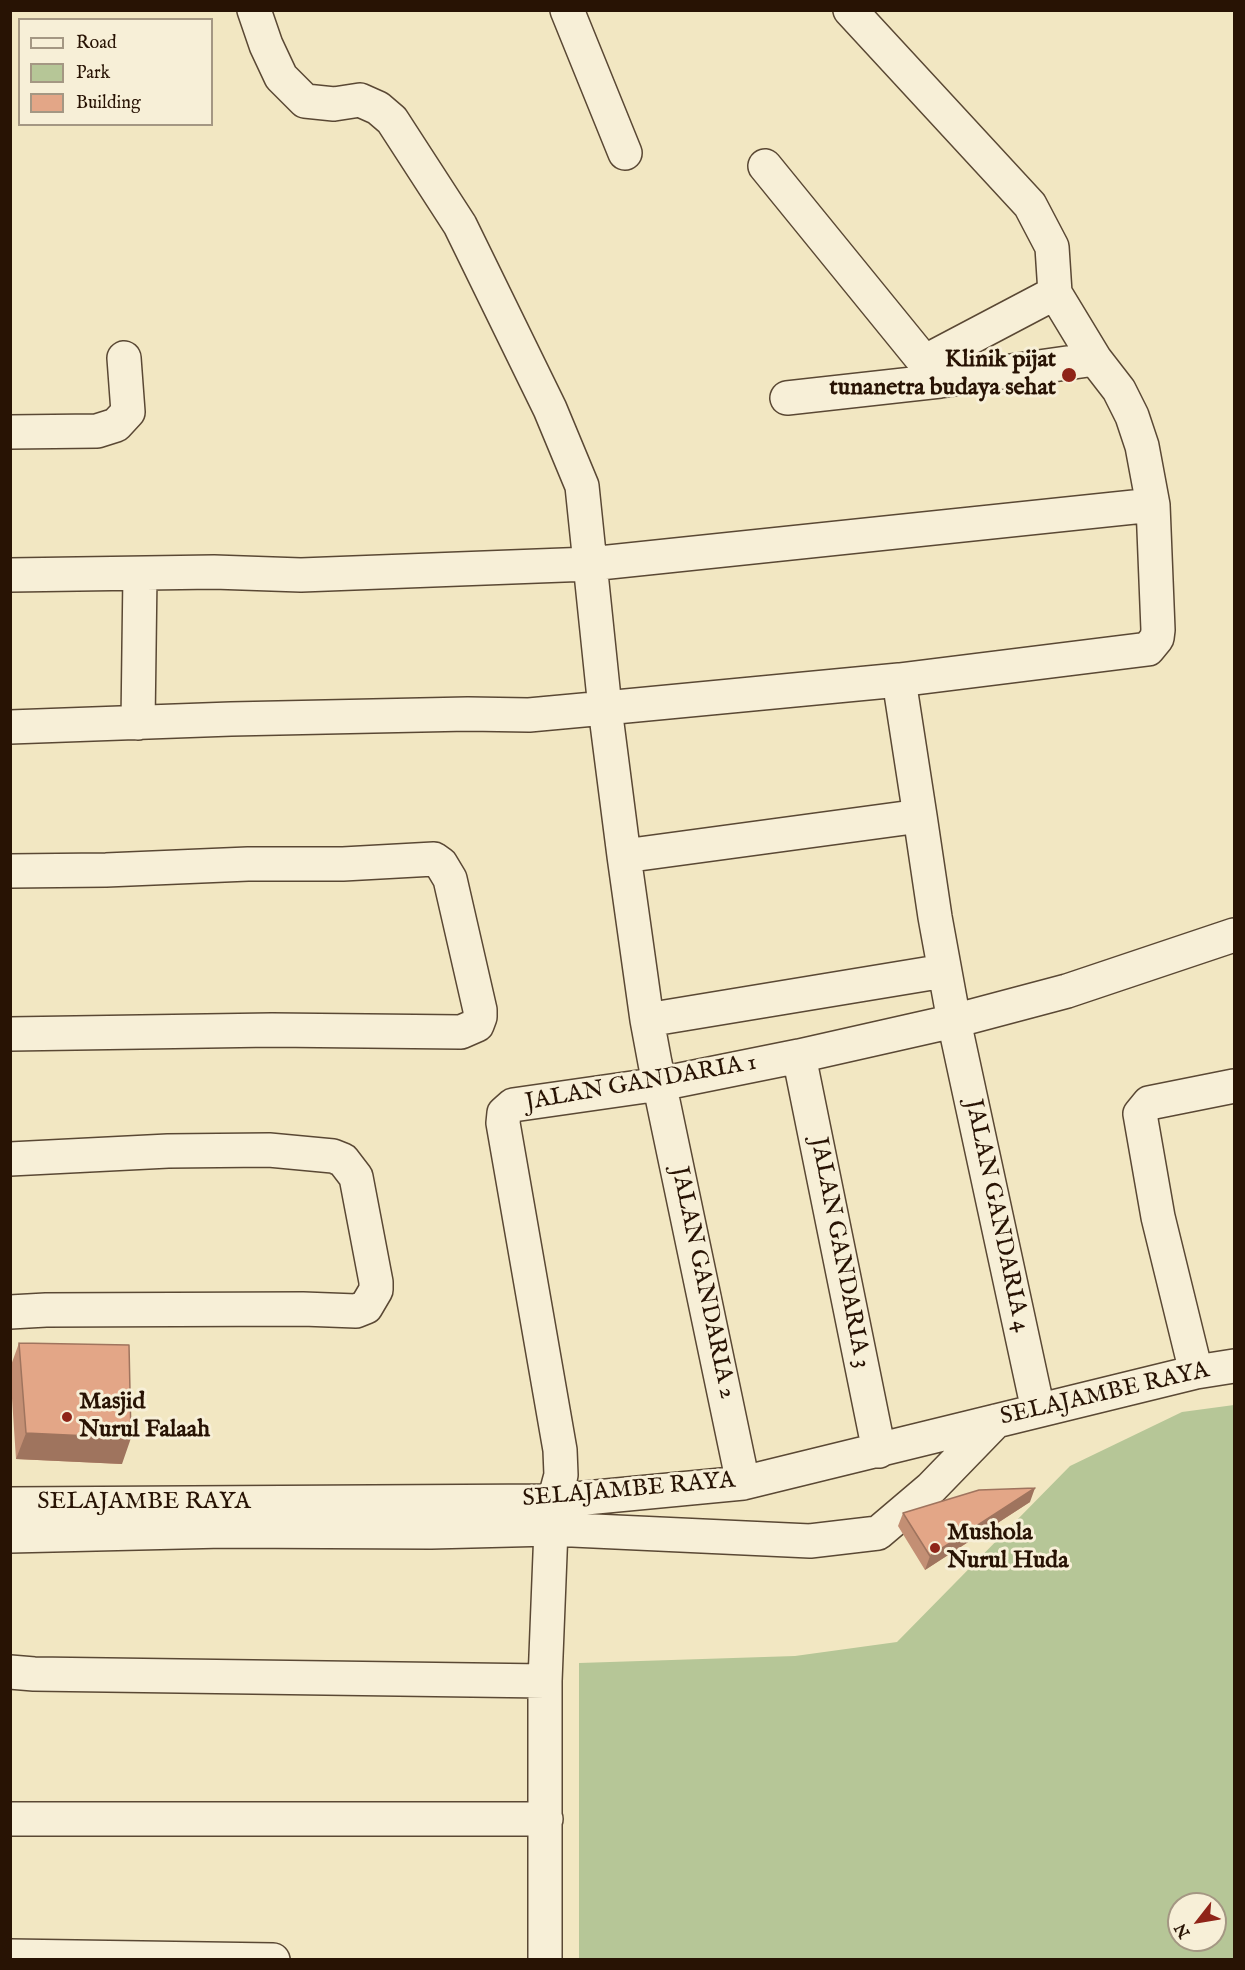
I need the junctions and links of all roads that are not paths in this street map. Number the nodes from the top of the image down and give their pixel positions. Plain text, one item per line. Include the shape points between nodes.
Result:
1 (254, 10) edge
2 (567, 10) edge
3 (850, 10) edge
4 (625, 153) dead end
5 (765, 166) dead end
6 (1055, 293) junction
7 (123, 358) dead end
8 (1095, 359) junction
9 (932, 371) junction
10 (787, 398) dead end
11 (10, 432) edge
12 (1153, 506) junction
13 (590, 564) junction
14 (140, 574) junction
15 (10, 575) edge
16 (899, 680) junction
17 (605, 708) junction
18 (138, 723) junction
19 (10, 727) edge
20 (920, 816) junction
21 (624, 856) junction
22 (10, 871) edge
23 (1234, 935) edge
24 (945, 971) junction
25 (954, 1021) junction
26 (10, 1034) edge
27 (653, 1052) junction
28 (799, 1056) junction
29 (1234, 1086) edge
30 (10, 1159) edge
31 (10, 1312) edge
32 (1234, 1366) edge
33 (1196, 1372) junction
34 (1038, 1410) junction
35 (996, 1421) junction
36 (879, 1451) junction
37 (743, 1483) junction
38 (10, 1504) edge
39 (552, 1515) junction
40 (10, 1536) edge
41 (10, 1671) edge
42 (545, 1681) junction
43 (10, 1819) edge
44 (546, 1819) junction
45 (10, 1956) edge
46 (273, 1959) edge
47 (544, 1959) edge

1 - 13 street, JALAN GANDARIA 2 via 281,77 305,101 334,104 360,100 378,108 392,120 460,225 550,409 582,486
2 - 4 street
3 - 6 street via 1030,205 1052,247
5 - 9 street
6 - 8 street
6 - 9 street
7 - 11 street via 128,412 116,424 97,431
8 - 9 street
8 - 12 street via 1119,390 1132,416
9 - 10 street
12 - 13 street
12 - 16 street via 1158,630 1149,649
13 - 14 street via 378,574
13 - 17 street, JALAN GANDARIA 2
14 - 15 street
14 - 18 street
16 - 17 street
16 - 20 street, JALAN GANDARIA 4
17 - 18 street via 529,715
17 - 21 street, JALAN GANDARIA 2
18 - 19 street
20 - 21 street
20 - 24 street, JALAN GANDARIA 4
21 - 27 street, JALAN GANDARIA 2
22 - 26 street via 434,859 450,879 480,1017 477,1025 461,1032
23 - 25 street, JALAN GANDARIA 1 via 1067,991
24 - 25 street, JALAN GANDARIA 4
24 - 27 street
25 - 28 street, JALAN GANDARIA 1
25 - 34 street, JALAN GANDARIA 4
27 - 28 street, JALAN GANDARIA 1
27 - 37 street, JALAN GANDARIA 2
27 - 39 street, JALAN GANDARIA 1 via 513,1105 504,1113 560,1450 561,1475
28 - 36 street, JALAN GANDARIA 3
29 - 33 street via 1149,1103 1140,1114 1158,1217
30 - 31 street via 269,1150 333,1156 343,1160 356,1177 376,1282 366,1307 356,1311
32 - 33 street, SELAJAMBE RAYA
33 - 34 street, SELAJAMBE RAYA
34 - 35 street, SELAJAMBE RAYA
35 - 36 street, SELAJAMBE RAYA
35 - 39 street via 931,1488 878,1533 810,1541
36 - 37 street, SELAJAMBE RAYA
37 - 39 street, SELAJAMBE RAYA
38 - 39 street, SELAJAMBE RAYA
39 - 40 street via 431,1532
39 - 42 street
41 - 42 street
42 - 44 street
43 - 44 street
44 - 47 street
45 - 46 street

